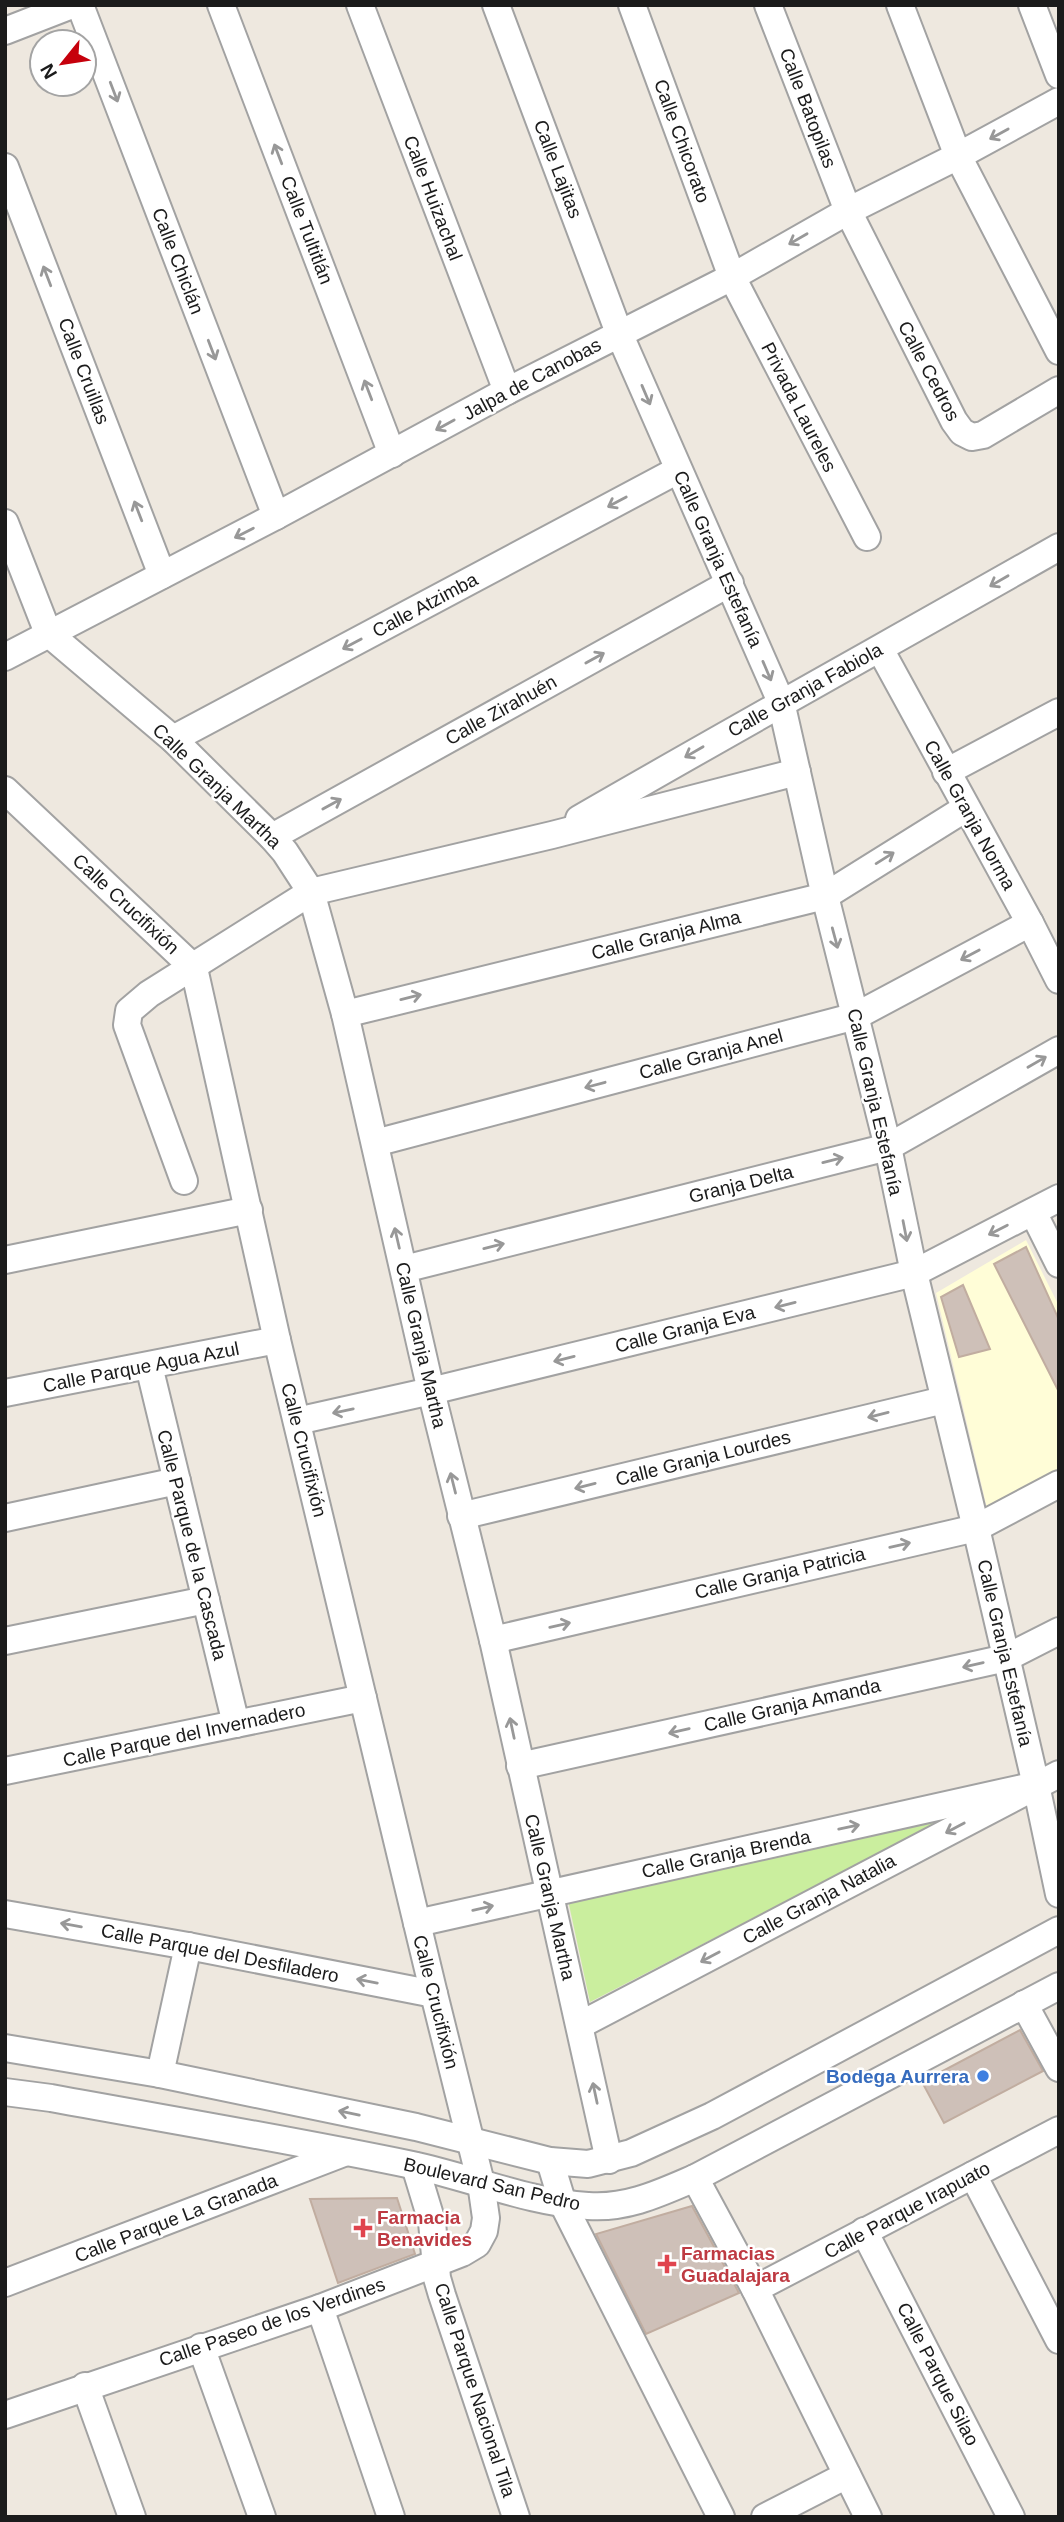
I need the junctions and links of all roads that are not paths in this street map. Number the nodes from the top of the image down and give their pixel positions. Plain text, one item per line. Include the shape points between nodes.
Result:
1 (72, 5) edge
2 (80, 5) edge
3 (221, 5) edge
4 (360, 5) edge
5 (496, 5) edge
6 (632, 5) edge
7 (768, 5) edge
8 (900, 5) edge
9 (1032, 5) edge
10 (5, 31) edge
11 (1059, 75) edge
12 (1059, 101) edge
13 (958, 156) junction
14 (5, 167) edge
15 (848, 211) junction
16 (732, 276) junction
17 (619, 333) junction
18 (1059, 351) edge
19 (1059, 390) edge
20 (507, 391) junction
21 (392, 454) junction
22 (678, 470) junction
23 (276, 516) junction
24 (5, 523) edge
25 (867, 537) dead end
26 (1059, 547) edge
27 (162, 575) junction
28 (730, 583) junction
29 (48, 633) junction
30 (880, 649) junction
31 (5, 657) edge
32 (781, 702) junction
33 (1059, 712) edge
34 (173, 739) junction
35 (797, 772) junction
36 (946, 772) junction
37 (5, 790) edge
38 (966, 808) junction
39 (552, 835) junction
40 (272, 837) junction
41 (311, 892) junction
42 (825, 896) junction
43 (1030, 923) junction
44 (194, 968) junction
45 (1059, 981) edge
46 (345, 1014) junction
47 (856, 1016) junction
48 (1059, 1050) edge
49 (375, 1143) junction
50 (888, 1147) junction
51 (184, 1181) dead end
52 (1059, 1198) edge
53 (249, 1210) junction
54 (1033, 1212) junction
55 (5, 1260) edge
56 (1059, 1264) edge
57 (404, 1269) junction
58 (914, 1273) junction
59 (277, 1340) junction
60 (149, 1366) junction
61 (430, 1391) junction
62 (5, 1393) edge
63 (944, 1399) junction
64 (297, 1420) junction
65 (177, 1481) junction
66 (1059, 1484) edge
67 (461, 1516) junction
68 (5, 1518) edge
69 (976, 1528) junction
70 (206, 1600) junction
71 (1059, 1631) edge
72 (493, 1640) junction
73 (5, 1641) edge
74 (1006, 1658) junction
75 (363, 1698) junction
76 (236, 1724) junction
77 (520, 1766) junction
78 (5, 1772) edge
79 (1047, 1780) edge
80 (548, 1893) junction
81 (1059, 1895) edge
82 (5, 1914) edge
83 (417, 1923) junction
84 (1059, 1930) edge
85 (188, 1946) junction
86 (1059, 1986) edge
87 (434, 1994) junction
88 (1024, 2004) junction
89 (580, 2025) junction
90 (5, 2048) edge
91 (1059, 2068) edge
92 (160, 2074) junction
93 (5, 2092) edge
94 (1059, 2130) edge
95 (469, 2139) junction
96 (346, 2152) junction
97 (609, 2160) junction
98 (550, 2161) junction
99 (415, 2166) junction
100 (972, 2175) junction
101 (695, 2178) junction
102 (481, 2183) junction
103 (563, 2204) junction
104 (864, 2231) junction
105 (436, 2263) junction
106 (5, 2283) edge
107 (755, 2290) junction
108 (320, 2308) junction
109 (1059, 2340) edge
110 (201, 2347) junction
111 (85, 2386) junction
112 (5, 2415) edge
113 (847, 2475) junction
114 (132, 2517) edge
115 (262, 2517) edge
116 (391, 2517) edge
117 (516, 2517) edge
118 (721, 2517) edge
119 (765, 2517) edge
120 (868, 2517) edge
121 (1011, 2517) edge

1 - 10 street
2 -> 23 street, Calle Chiclán
21 -> 3 street, Calle Tultitlán
4 - 20 street, Calle Huizachal
5 - 17 street, Calle Lajitas
6 - 16 street, Calle Chicorato
7 - 15 street, Calle Batopilas
8 - 13 street
9 - 11 street
12 -> 13 street, Jalpa de Canobas
13 - 15 street, Jalpa de Canobas
13 - 18 street
27 -> 14 street, Calle Cruillas
15 -> 16 street, Jalpa de Canobas
15 - 19 street, Calle Cedros via 962,432 972,437 983,435
16 - 17 street, Jalpa de Canobas
16 - 25 street, Privada Laureles
17 - 20 street, Jalpa de Canobas
17 -> 22 street, Calle Granja Estefanía
20 -> 21 street, Jalpa de Canobas
21 - 23 street, Jalpa de Canobas
22 - 28 street, Calle Granja Estefanía
22 -> 34 street, Calle Atzimba
23 -> 27 street, Jalpa de Canobas
24 - 29 street
26 -> 30 street, Calle Granja Fabiola
27 - 29 street, Jalpa de Canobas
28 -> 32 street, Calle Granja Estefanía
40 -> 28 street, Calle Zirahuén
29 - 31 street, Jalpa de Canobas
29 - 34 street, Calle Granja Martha
30 - 32 street, Calle Granja Fabiola
30 - 36 street, Calle Granja Norma
32 - 35 street, Calle Granja Estefanía
32 -> 39 street, Calle Granja Fabiola
33 - 36 street
34 - 40 street, Calle Granja Martha
35 - 39 street, Calle Granja Fabiola
35 - 42 street, Calle Granja Estefanía
36 - 38 street, Calle Granja Norma
37 - 44 street, Calle Crucifixión
42 -> 38 street, Calle Granja Alma
38 - 43 street, Calle Granja Norma
39 - 41 street, Calle Granja Fabiola
40 - 41 street, Calle Granja Martha
41 - 44 street, Calle Granja Fabiola
41 - 46 street, Calle Granja Martha
46 -> 42 street, Calle Granja Alma
42 -> 47 street, Calle Granja Estefanía
43 - 45 street, Calle Granja Norma
43 -> 47 street, Calle Granja Anel
44 - 51 street, Calle Granja Fabiola via 138,1002 130,1011 128,1025
44 - 53 street, Calle Crucifixión
46 - 49 street, Calle Granja Martha
47 -> 49 street, Calle Granja Anel
47 - 50 street, Calle Granja Estefanía
50 -> 48 street, Granja Delta
57 -> 49 street, Calle Granja Martha
57 -> 50 street, Granja Delta
50 -> 58 street, Calle Granja Estefanía
52 - 54 street, Calle Granja Eva
53 - 55 street
53 - 59 street, Calle Crucifixión
54 - 56 street
54 -> 58 street, Calle Granja Eva
57 - 61 street, Calle Granja Martha
58 -> 61 street, Calle Granja Eva
58 - 63 street, Calle Granja Estefanía
59 - 60 street, Calle Parque Agua Azul
59 - 64 street, Calle Crucifixión
60 - 62 street, Calle Parque Agua Azul
60 - 65 street, Calle Parque de la Cascada
61 -> 64 street, Calle Granja Eva
67 -> 61 street, Calle Granja Martha
63 -> 67 street, Calle Granja Lourdes
63 - 69 street, Calle Granja Estefanía
64 - 75 street, Calle Crucifixión
65 - 68 street
65 - 70 street, Calle Parque de la Cascada
66 - 69 street, Calle Granja Patricia
67 - 72 street, Calle Granja Martha
72 -> 69 street, Calle Granja Patricia
69 - 74 street, Calle Granja Estefanía
70 - 73 street
70 - 76 street, Calle Parque de la Cascada
71 - 74 street, Calle Granja Amanda
77 -> 72 street, Calle Granja Martha
74 -> 77 street, Calle Granja Amanda
74 - 79 street, Calle Granja Estefanía
75 - 76 street, Calle Parque del Invernadero
75 - 83 street, Calle Crucifixión
76 - 78 street, Calle Parque del Invernadero
77 - 80 street, Calle Granja Martha
80 -> 79 street, Calle Granja Brenda
79 - 81 street, Calle Granja Estefanía
79 -> 89 street, Calle Granja Natalia
83 -> 80 street, Calle Granja Brenda
80 - 89 street, Calle Granja Martha
85 -> 82 street, Calle Parque del Desfiladero
83 - 87 street, Calle Crucifixión
84 - 97 street, Boulevard San Pedro via 712,2116
87 -> 85 street, Calle Parque del Desfiladero
85 - 92 street
86 - 88 street, Boulevard San Pedro
87 - 95 street, Calle Crucifixión
88 - 91 street
88 - 101 street, Boulevard San Pedro
97 -> 89 street, Calle Granja Martha
90 - 92 street, Boulevard San Pedro
95 -> 92 street, Boulevard San Pedro
93 - 96 street, Boulevard San Pedro
94 - 100 street, Calle Parque Irapuato
95 - 98 street, Boulevard San Pedro
95 - 102 street, Calle Crucifixión
96 - 99 street, Boulevard San Pedro
96 - 106 street, Calle Parque La Granada
97 - 98 street, Boulevard San Pedro via 588,2164
98 - 103 street
99 - 102 street, Boulevard San Pedro
99 - 105 street, Calle Parque Nacional Tila via 432,2222
100 - 104 street, Calle Parque Irapuato
100 - 109 street
101 - 103 street, Boulevard San Pedro via 617,2206
101 - 107 street
102 - 103 street, Boulevard San Pedro
102 - 105 street, Calle Paseo de los Verdines via 486,2218 477,2244
103 - 118 street
104 - 107 street, Calle Parque Irapuato
104 - 121 street, Calle Parque Silao
105 - 108 street, Calle Paseo de los Verdines
105 - 117 street, Calle Parque Nacional Tila via 442,2295
107 - 113 street
108 - 110 street, Calle Paseo de los Verdines
108 - 116 street
110 - 111 street, Calle Paseo de los Verdines
110 - 115 street
111 - 112 street, Calle Paseo de los Verdines
111 - 114 street
113 - 119 street
113 - 120 street

